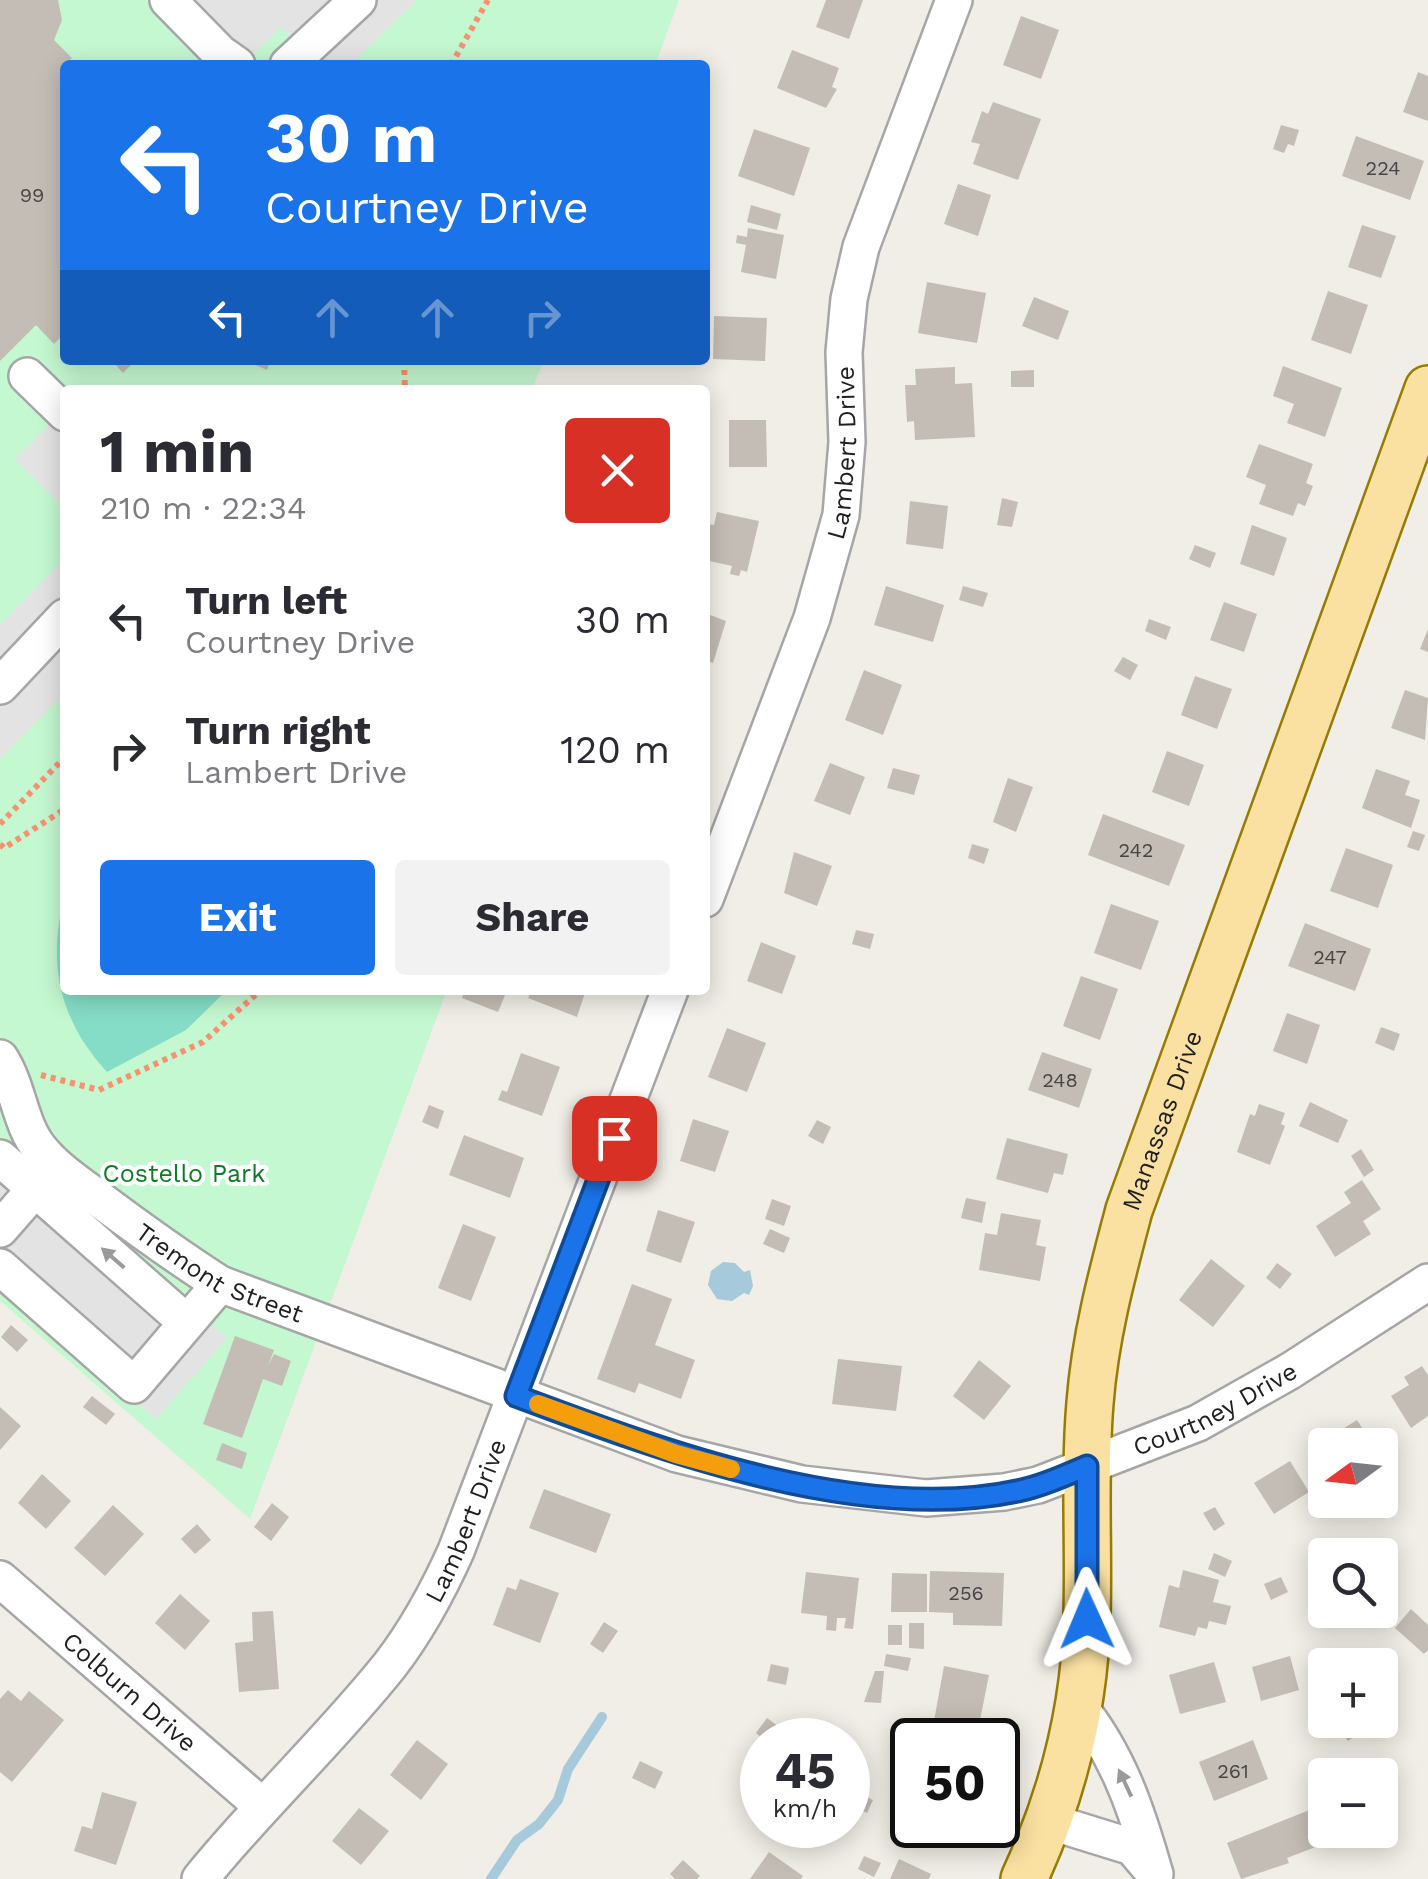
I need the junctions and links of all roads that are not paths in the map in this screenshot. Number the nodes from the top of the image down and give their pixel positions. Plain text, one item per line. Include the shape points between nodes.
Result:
1 (168, 0) edge
2 (358, 0) edge
3 (954, 0) edge
4 (229, 60) edge
5 (293, 60) edge
6 (27, 376) dead end
7 (1428, 389) edge
8 (60, 409) edge
9 (60, 622) edge
10 (0, 686) edge
11 (710, 886) edge
12 (668, 995) edge
13 (6, 1069) edge
14 (0, 1158) edge
15 (35, 1189) junction
16 (0, 1229) edge
17 (0, 1267) edge
18 (1428, 1282) edge
19 (220, 1284) junction
20 (186, 1322) junction
21 (516, 1396) junction
22 (1087, 1466) junction
23 (0, 1579) edge
24 (1077, 1704) junction
25 (262, 1806) junction
26 (1048, 1822) junction
27 (1156, 1875) edge
28 (200, 1879) edge
29 (1024, 1879) edge

1 - 4 street
2 - 5 street
3 - 11 street, Lambert Drive via 861,247 849,299 841,515 812,618
6 - 8 street
7 - 22 main road, Manassas Drive via 1129,1210 1096,1347
9 - 10 street
12 - 21 street, Lambert Drive
13 - 19 street, Tremont Street via 25,1123 60,1169
14 - 15 street
15 - 16 street
20 -> 15 street
17 - 20 street via 134,1384
18 - 22 street, Courtney Drive via 1227,1409
19 - 20 street
19 - 21 street, Tremont Street
21 - 22 street, Courtney Drive via 676,1454 858,1492 926,1498 1018,1491
21 - 25 street, Lambert Drive via 425,1613 390,1664
22 - 24 main road, Manassas Drive via 1087,1619
23 - 25 street, Colburn Drive
24 - 26 main road, Manassas Drive
27 -> 24 street via 1133,1800
25 - 28 street, Lambert Drive
26 - 27 street via 1132,1848
26 - 29 main road, Manassas Drive

